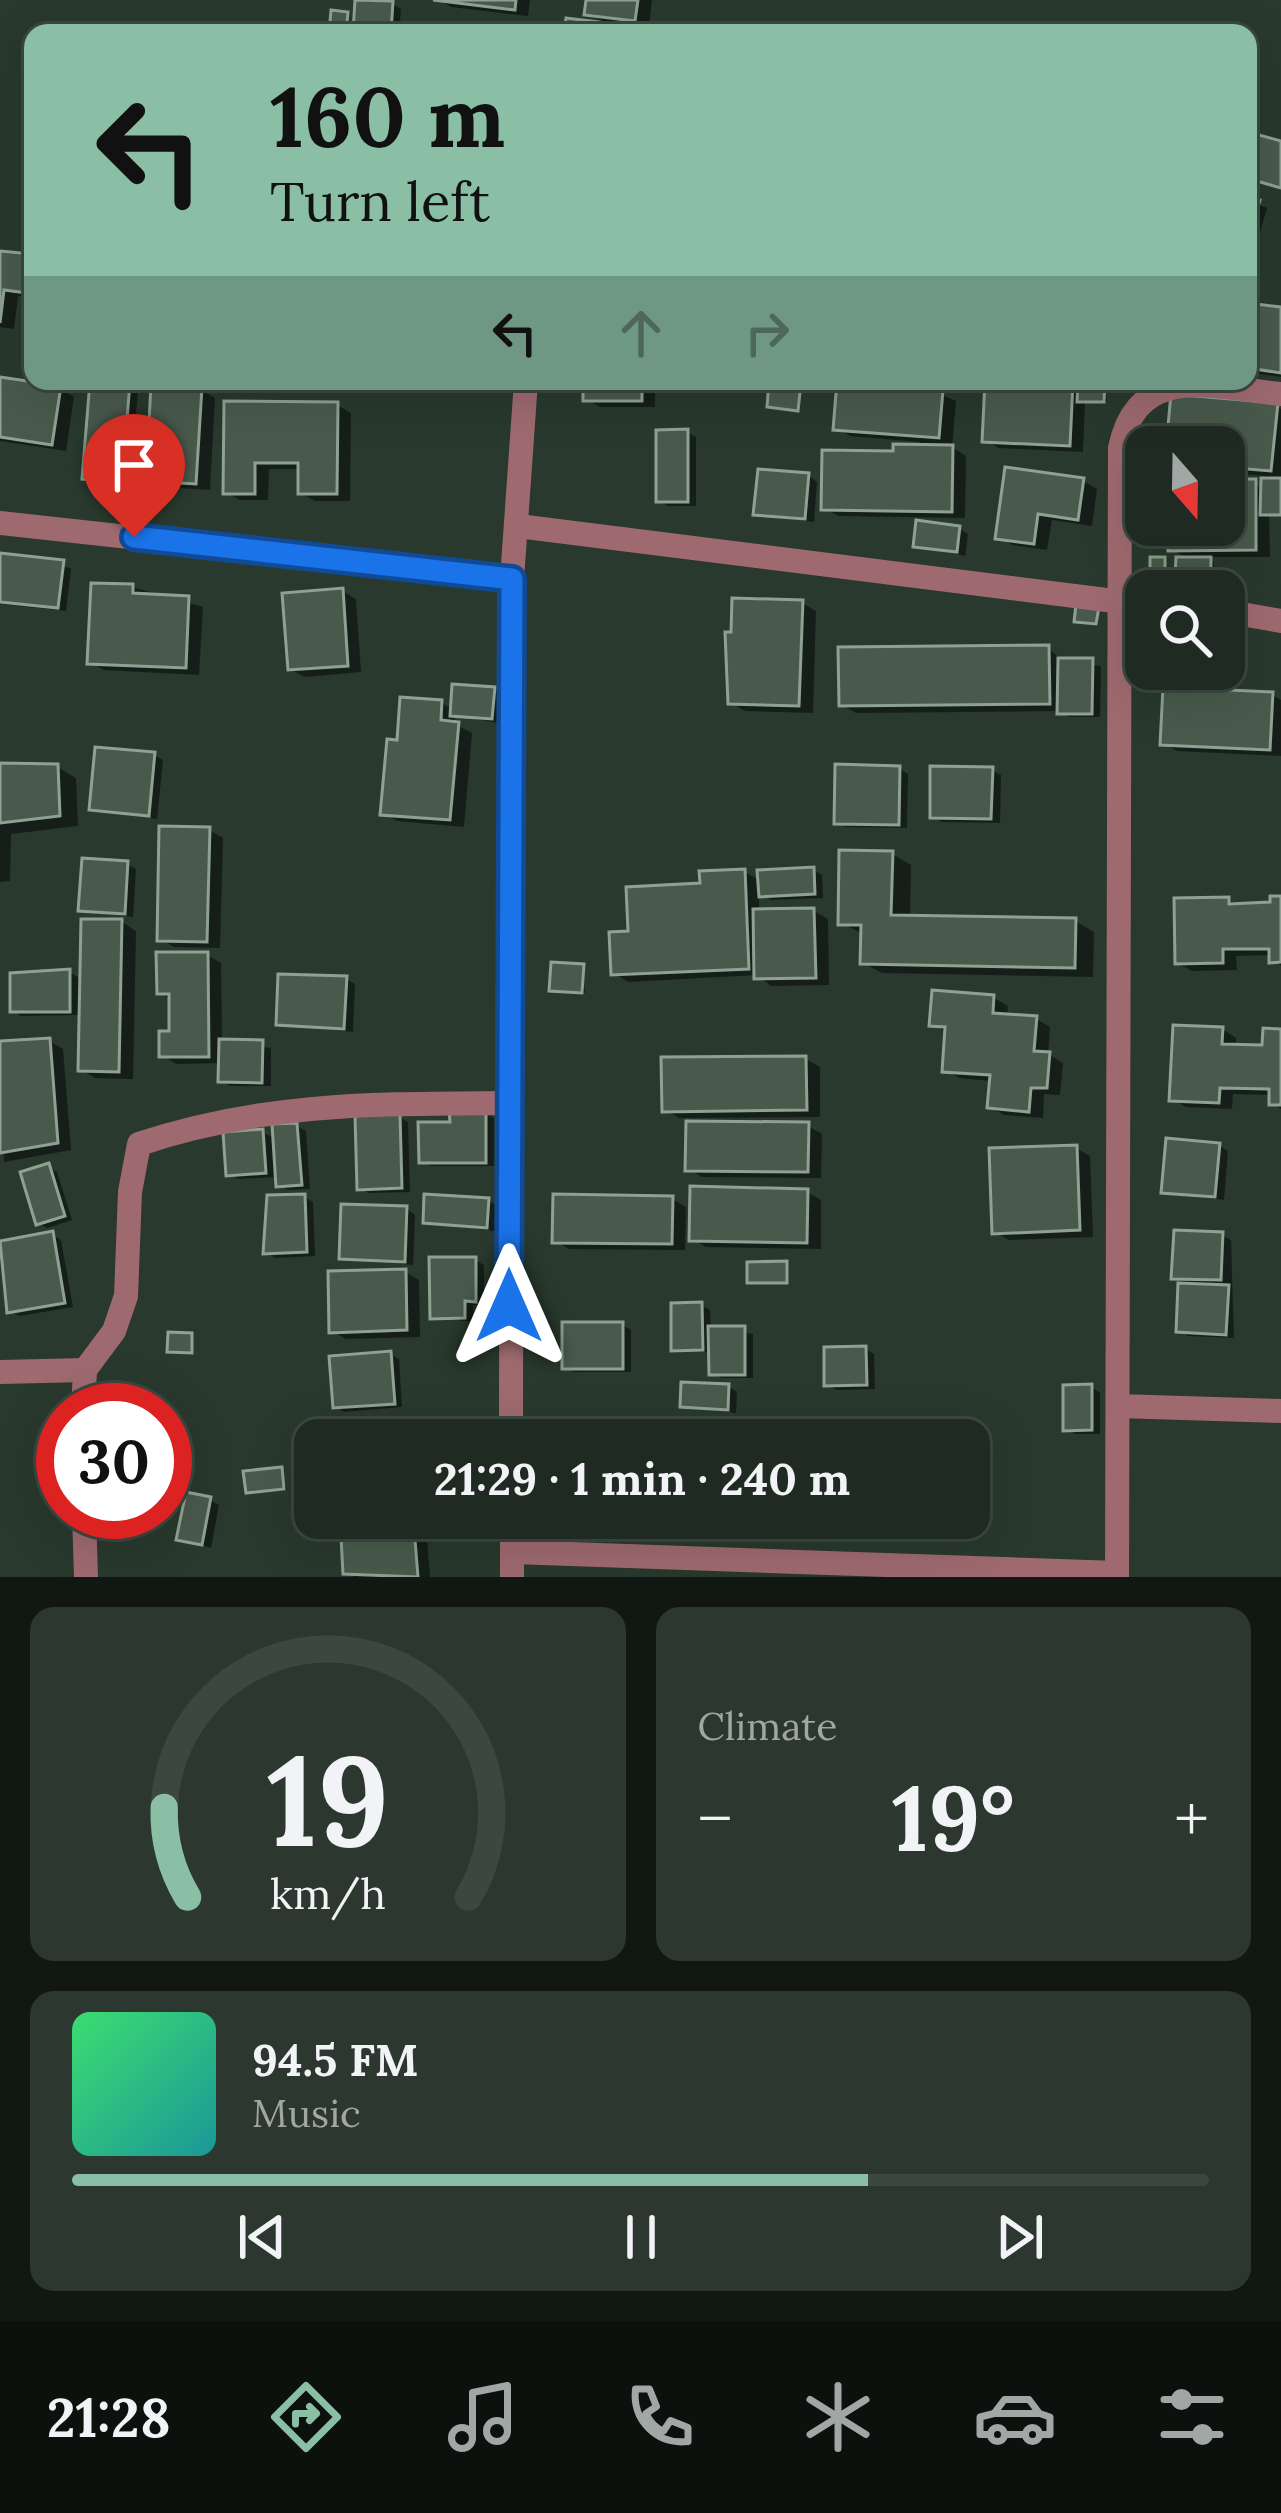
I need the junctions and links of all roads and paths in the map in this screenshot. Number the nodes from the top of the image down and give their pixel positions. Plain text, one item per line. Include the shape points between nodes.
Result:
1 (526, 390) edge
2 (1161, 390) edge
3 (1238, 390) edge
4 (1281, 394) edge
5 (0, 523) edge
6 (518, 526) junction
7 (512, 579) junction
8 (1117, 603) junction
9 (1125, 604) edge
10 (1245, 615) edge
11 (1281, 621) edge
12 (508, 1103) junction
13 (85, 1370) junction
14 (0, 1372) edge
15 (84, 1383) edge
16 (1118, 1406) junction
17 (1281, 1411) edge
18 (511, 1419) edge
19 (85, 1539) edge
20 (513, 1564) edge
21 (1118, 1575) edge
22 (86, 1577) edge

1 - 6 street
2 - 8 street via 1133,411 1120,448
3 - 4 street
5 - 7 street
6 - 7 street
6 - 8 street
7 - 12 street
8 - 9 street
8 - 16 street
10 - 11 street
12 - 13 street via 310,1105 199,1124 139,1144 126,1296 114,1331
12 - 18 street
13 - 14 street
13 - 15 street
16 - 17 street
16 - 21 street
19 - 22 street
20 - 21 street

